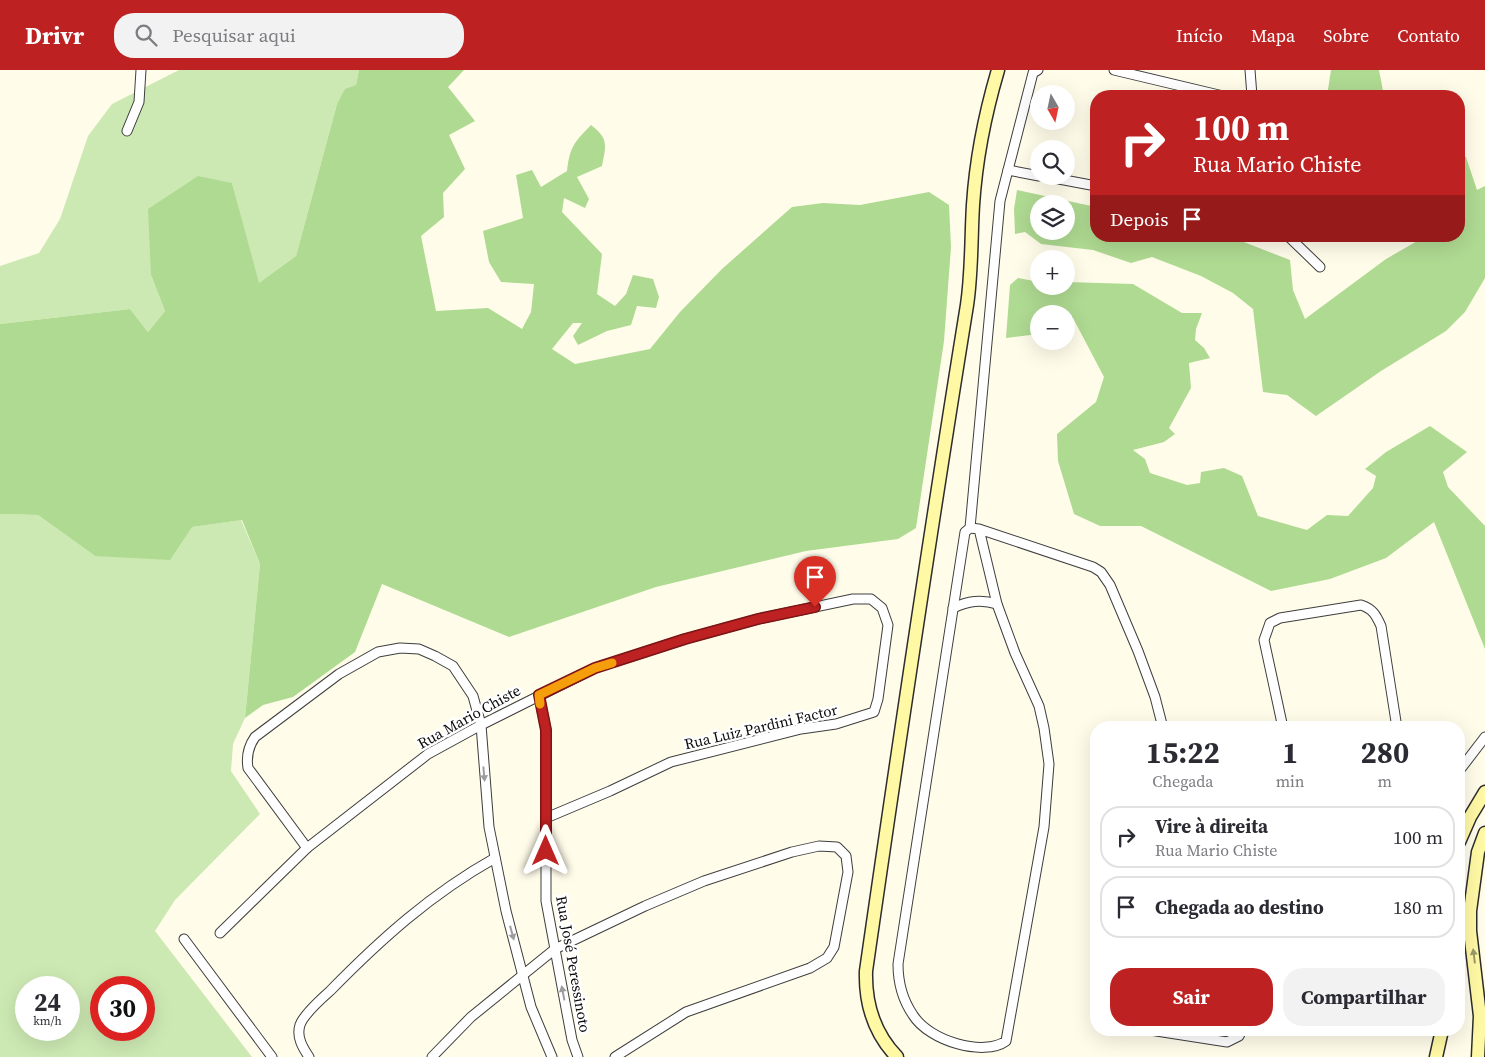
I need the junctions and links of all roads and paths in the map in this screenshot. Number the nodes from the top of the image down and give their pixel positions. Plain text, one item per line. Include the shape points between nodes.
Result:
1 (141, 70) edge
2 (146, 70) edge
3 (998, 70) edge
4 (1038, 70) edge
5 (1114, 70) edge
6 (1250, 70) edge
7 (140, 85) junction
8 (1198, 90) edge
9 (1252, 90) edge
10 (127, 131) dead end
11 (1008, 170) junction
12 (1030, 174) edge
13 (1075, 182) edge
14 (1090, 185) edge
15 (1294, 242) edge
16 (1320, 267) dead end
17 (975, 528) junction
18 (871, 599) joint
19 (997, 604) junction
20 (953, 608) junction
21 (539, 695) junction
22 (1161, 721) edge
23 (1281, 721) edge
24 (1397, 721) edge
25 (480, 725) junction
26 (1485, 737) edge
27 (1465, 763) edge
28 (1485, 792) edge
29 (546, 818) junction
30 (1465, 828) edge
31 (1485, 834) edge
32 (307, 848) junction
33 (495, 858) junction
34 (220, 933) dead end
35 (1465, 933) edge
36 (184, 939) dead end
37 (555, 949) junction
38 (522, 974) junction
39 (1188, 1036) edge
40 (1239, 1036) edge
41 (1441, 1036) edge
42 (272, 1057) edge
43 (309, 1057) edge
44 (432, 1057) edge
45 (552, 1057) edge
46 (578, 1057) edge
47 (614, 1057) edge
48 (897, 1057) edge
49 (1436, 1057) edge
50 (1478, 1057) edge

1 - 7 street
2 - 7 street
3 - 48 street via 978,160 968,298 866,971 867,996 873,1020
4 - 11 street via 1033,73
5 - 8 street
6 - 9 street
7 - 10 street via 139,102
11 - 12 street
11 - 17 street via 1000,201
13 - 14 street
15 - 16 street
17 - 19 street
17 - 20 street via 965,532
17 - 22 street via 1100,572 1110,585 1138,651
18 - 21 street, Rua Mario Chiste via 853,599 758,619 685,639 595,668
18 - 29 street, Rua Luiz Pardini Factor via 882,608 888,625 874,712 836,724 801,729 671,762
19 - 20 street via 976,601
19 - 20 street via 1039,706 1050,764 1044,827 1008,1035 999,1049 979,1056 947,1046 920,1026 908,1007 898,975
21 - 25 street, Rua Mario Chiste
21 - 29 street, Rua José Peressinoto via 546,730
23 - 24 street via 1264,640 1270,623 1280,618 1361,605 1375,612 1381,626
25 - 32 street, Rua Mario Chiste via 428,754
25 - 32 street via 473,696 453,666 419,649 378,652 338,674 255,737 246,759 248,768
25 -> 33 street
26 - 27 street
28 - 30 street
29 - 37 street, Rua José Peressinoto via 546,901
31 - 35 street via 1478,852
32 - 34 street, Rua Mario Chiste
33 -> 38 street
33 - 43 street via 462,876 418,909 359,961 313,1008 300,1025 300,1040
50 -> 35 street via 1480,1016
36 - 42 street
37 - 38 street
46 -> 37 street, Rua José Peressinoto
37 - 47 street via 704,881 792,852 819,846 837,847 846,856 848,872 834,947 827,958 810,968 686,1012
38 - 44 street via 471,1016
38 - 45 street
39 - 40 street via 1227,1042
41 - 49 street

